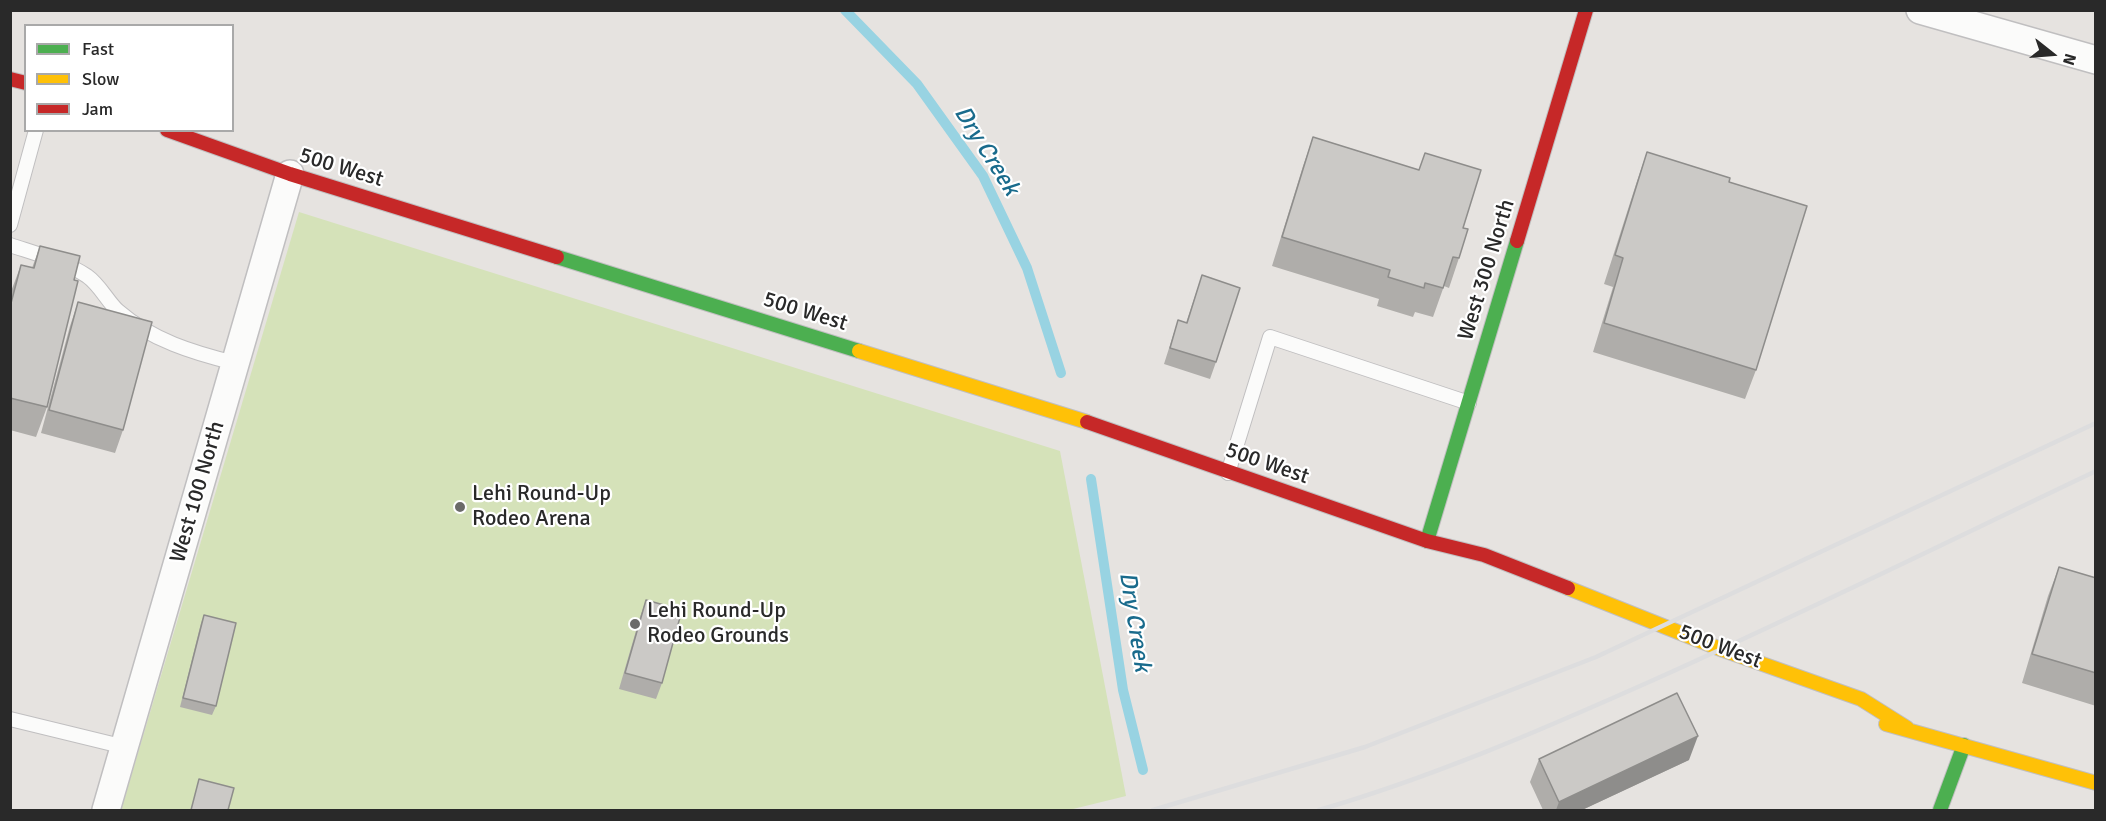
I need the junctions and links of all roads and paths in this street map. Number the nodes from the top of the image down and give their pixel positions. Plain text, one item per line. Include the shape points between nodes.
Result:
1 (1586, 10) edge
2 (1920, 10) edge
3 (2096, 60) edge
4 (35, 132) edge
5 (173, 132) edge
6 (290, 174) junction
7 (10, 225) edge
8 (10, 245) edge
9 (235, 363) junction
10 (1469, 403) junction
11 (1228, 473) junction
12 (1427, 541) junction
13 (1460, 564) dead end
14 (10, 719) edge
15 (1867, 722) dead end
16 (1907, 728) junction
17 (1964, 744) junction
18 (125, 747) junction
19 (2096, 783) edge
20 (106, 810) edge
21 (1940, 810) edge

1 - 10 main road, West 300 North
2 - 3 street
4 - 7 lane
5 - 6 main road, 500 West
6 - 9 street, West 100 North
6 - 11 main road, 500 West via 1071,416
8 - 9 lane via 64,263 90,278 118,311 156,336 189,352
9 - 18 street, West 100 North
10 - 11 lane via 1270,337
10 - 12 main road, West 300 North
11 - 12 main road, 500 West
12 - 13 main road, 500 West
12 - 16 main road, 500 West via 1484,555 1723,650 1861,699
14 - 18 lane
15 - 16 main road, 500 West
16 - 17 main road, 500 West
17 - 19 main road, 500 West
17 - 21 main road
18 - 20 street, West 100 North

